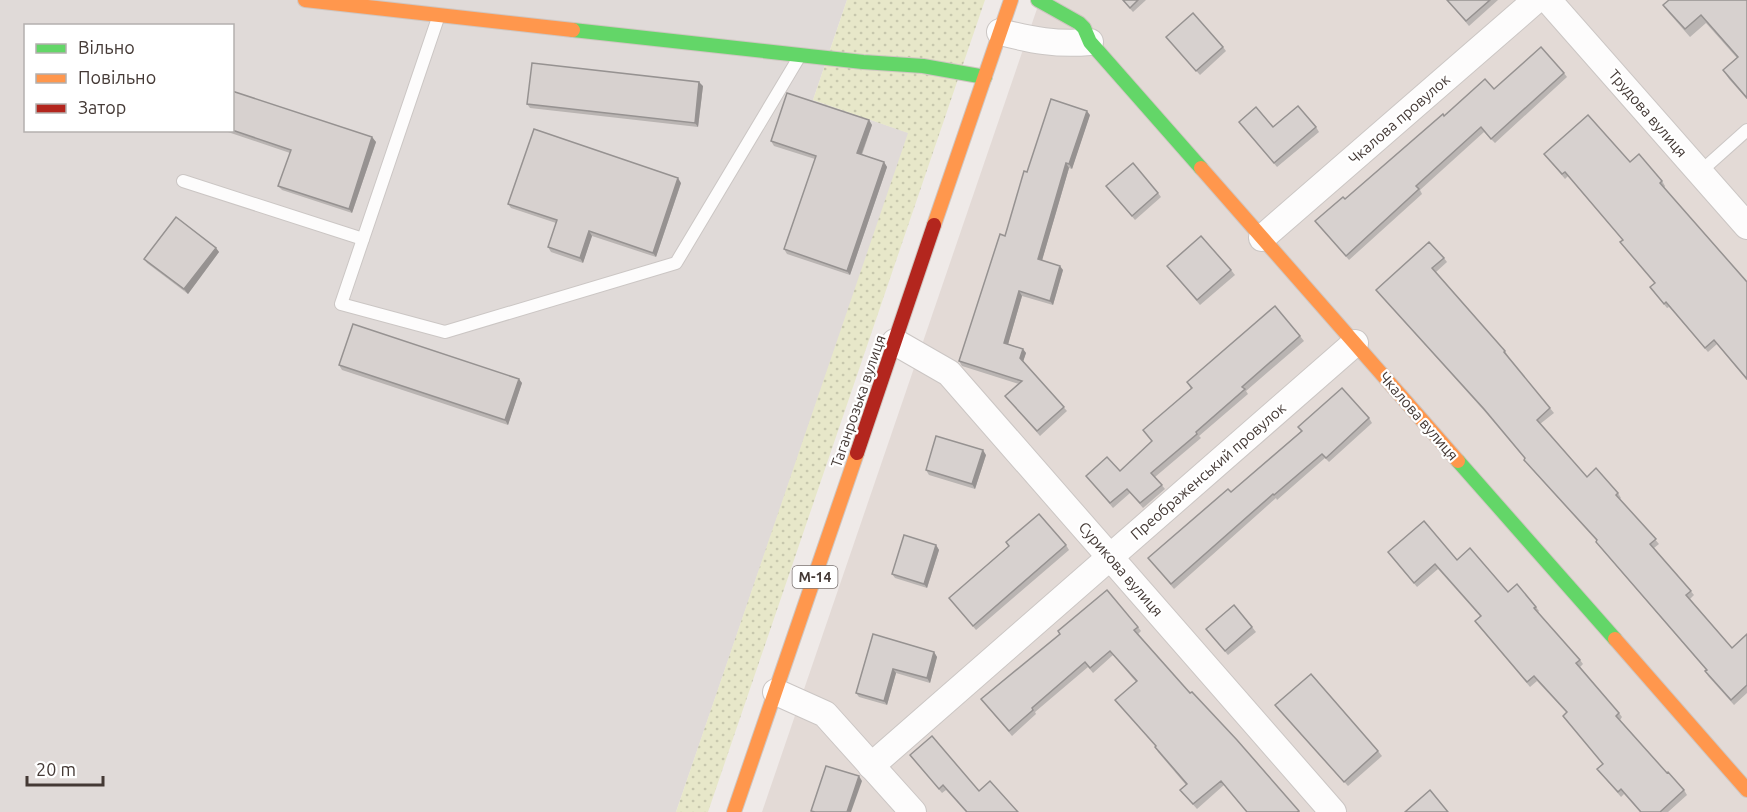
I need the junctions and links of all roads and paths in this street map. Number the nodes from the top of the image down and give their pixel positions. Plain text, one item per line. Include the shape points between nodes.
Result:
1 (305, 0) edge
2 (1011, 0) edge
3 (1038, 0) edge
4 (1536, 0) edge
5 (1548, 0) edge
6 (439, 15) junction
7 (1000, 32) junction
8 (1090, 42) junction
9 (800, 55) junction
10 (985, 77) junction
11 (1747, 130) edge
12 (1700, 172) junction
13 (183, 181) dead end
14 (1747, 226) edge
15 (1262, 238) junction
16 (363, 239) junction
17 (895, 342) junction
18 (1355, 343) junction
19 (1110, 556) junction
20 (776, 692) junction
21 (872, 766) junction
22 (1747, 790) edge
23 (734, 812) edge
24 (913, 812) edge
25 (1333, 812) edge

1 - 6 main road
2 - 7 main road, Таганрозька вулиця / М-14
3 - 8 main road, Чкалова вулиця via 1079,23
4 - 15 street, Чкалова провулок
5 - 12 street, Трудова вулиця
6 - 9 main road
6 - 16 lane
7 - 8 street via 1047,43
7 - 10 main road, Таганрозька вулиця / М-14
8 - 15 main road, Чкалова вулиця
9 - 10 main road via 923,66
9 - 16 lane via 676,263 445,332 341,303
10 - 17 main road, Таганрозька вулиця / М-14
11 - 12 lane
12 - 14 street, Трудова вулиця
13 - 16 lane
15 - 18 main road, Чкалова вулиця
17 - 19 street, Сурикова вулиця via 950,373
17 - 20 main road, Таганрозька вулиця / М-14
18 - 19 street, Преображенський провулок
18 - 22 main road, Чкалова вулиця
19 - 21 street, Преображенський провулок
19 - 25 street, Сурикова вулиця
20 - 21 street via 825,714
20 - 23 main road, Таганрозька вулиця / М-14
21 - 24 street

